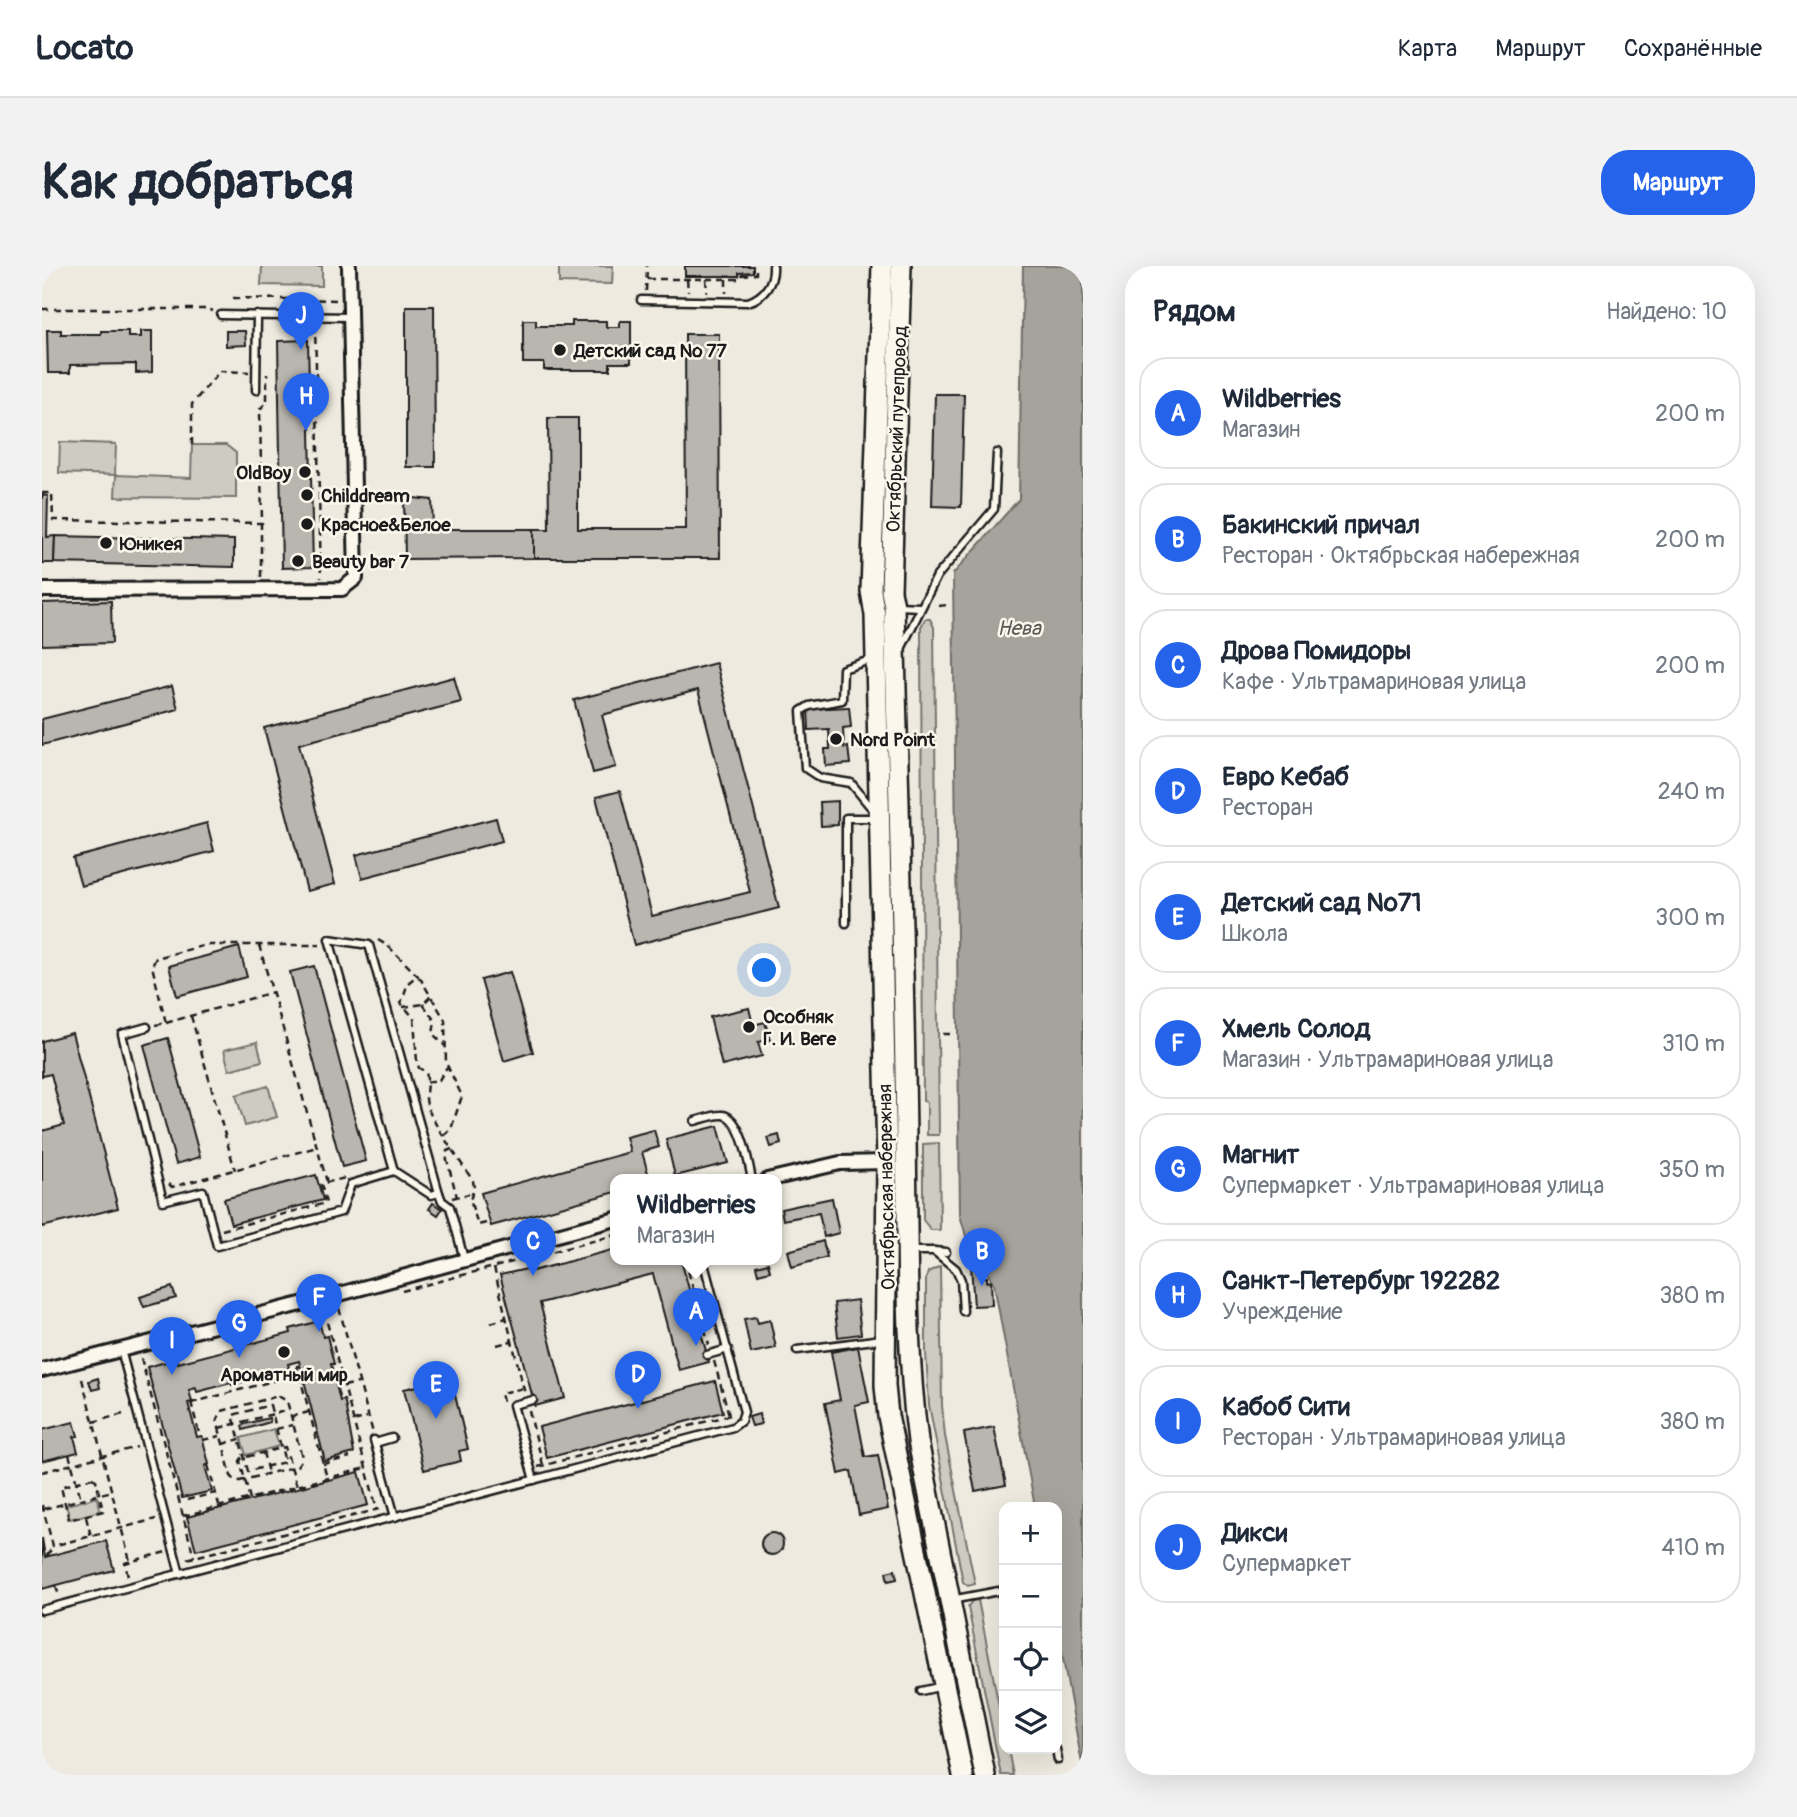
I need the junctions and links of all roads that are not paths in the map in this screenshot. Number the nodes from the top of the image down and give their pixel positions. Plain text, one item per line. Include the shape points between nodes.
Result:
1 (349, 266) edge
2 (774, 266) edge
3 (882, 266) edge
4 (901, 266) edge
5 (644, 300) road end
6 (221, 315) road end
7 (257, 315) junction
8 (352, 317) junction
9 (256, 390) dead end
10 (997, 453) dead end
11 (42, 590) edge
12 (885, 596) junction
13 (920, 607) junction
14 (886, 660) junction
15 (879, 818) junction
16 (846, 923) dead end
17 (147, 1027) road end
18 (695, 1121) dead end
19 (887, 1162) junction
20 (394, 1171) junction
21 (750, 1174) edge
22 (782, 1177) edge
23 (440, 1197) junction
24 (610, 1220) edge
25 (907, 1251) junction
26 (934, 1251) junction
27 (946, 1252) dead end
28 (464, 1259) junction
29 (705, 1265) edge
30 (963, 1311) dead end
31 (886, 1338) junction
32 (727, 1349) junction
33 (121, 1350) junction
34 (797, 1350) dead end
35 (709, 1354) road end
36 (42, 1370) edge
37 (530, 1401) road end
38 (392, 1438) dead end
39 (534, 1480) junction
40 (395, 1517) junction
41 (180, 1574) junction
42 (999, 1591) edge
43 (950, 1600) junction
44 (42, 1610) edge
45 (943, 1686) junction
46 (921, 1690) dead end
47 (1057, 1754) edge
48 (1058, 1760) dead end
49 (963, 1775) edge
50 (985, 1775) edge

1 - 8 street
2 - 5 lane via 770,285 748,302
3 - 12 main road, Октябрьский путепровод
4 - 12 main road, Октябрьский путепровод
6 - 7 lane
7 - 8 lane
7 - 9 lane
8 - 11 street via 356,578 342,589
10 - 13 lane via 994,509 937,576
12 - 13 lane
12 - 14 main road, Октябрьская набережная
12 - 14 main road, Октябрьская набережная via 875,615
13 - 14 lane
14 - 15 main road, Октябрьская набережная
14 - 15 lane via 843,669 842,700 809,706 801,712 806,768 820,778 851,783
14 - 25 main road, Октябрьская набережная
15 - 16 lane via 846,818
15 - 19 main road, Октябрьская набережная
17 - 20 lane via 121,1034 163,1201 203,1191 218,1246 341,1212 351,1184
18 - 21 lane via 721,1114 729,1117 740,1135
19 - 22 street via 840,1163
19 - 31 main road, Октябрьская набережная
20 - 23 lane
20 - 23 lane via 329,939 369,945
23 - 28 lane via 450,1207
24 - 28 street
25 - 26 lane
25 - 43 main road, Октябрьская набережная via 918,1441
26 - 27 lane
26 - 30 lane via 956,1269
28 - 33 street
29 - 32 lane
31 - 34 lane
31 - 45 main road, Октябрьская набережная via 888,1416
32 - 35 lane
32 - 39 lane via 744,1412 733,1427
33 - 36 street
33 - 41 lane
37 - 39 lane via 513,1405
38 - 40 lane via 375,1441
39 - 40 lane
40 - 41 lane
41 - 44 lane
42 - 43 lane
43 - 50 main road, Октябрьская набережная
45 - 46 lane
45 - 49 main road, Октябрьская набережная
47 - 48 lane

